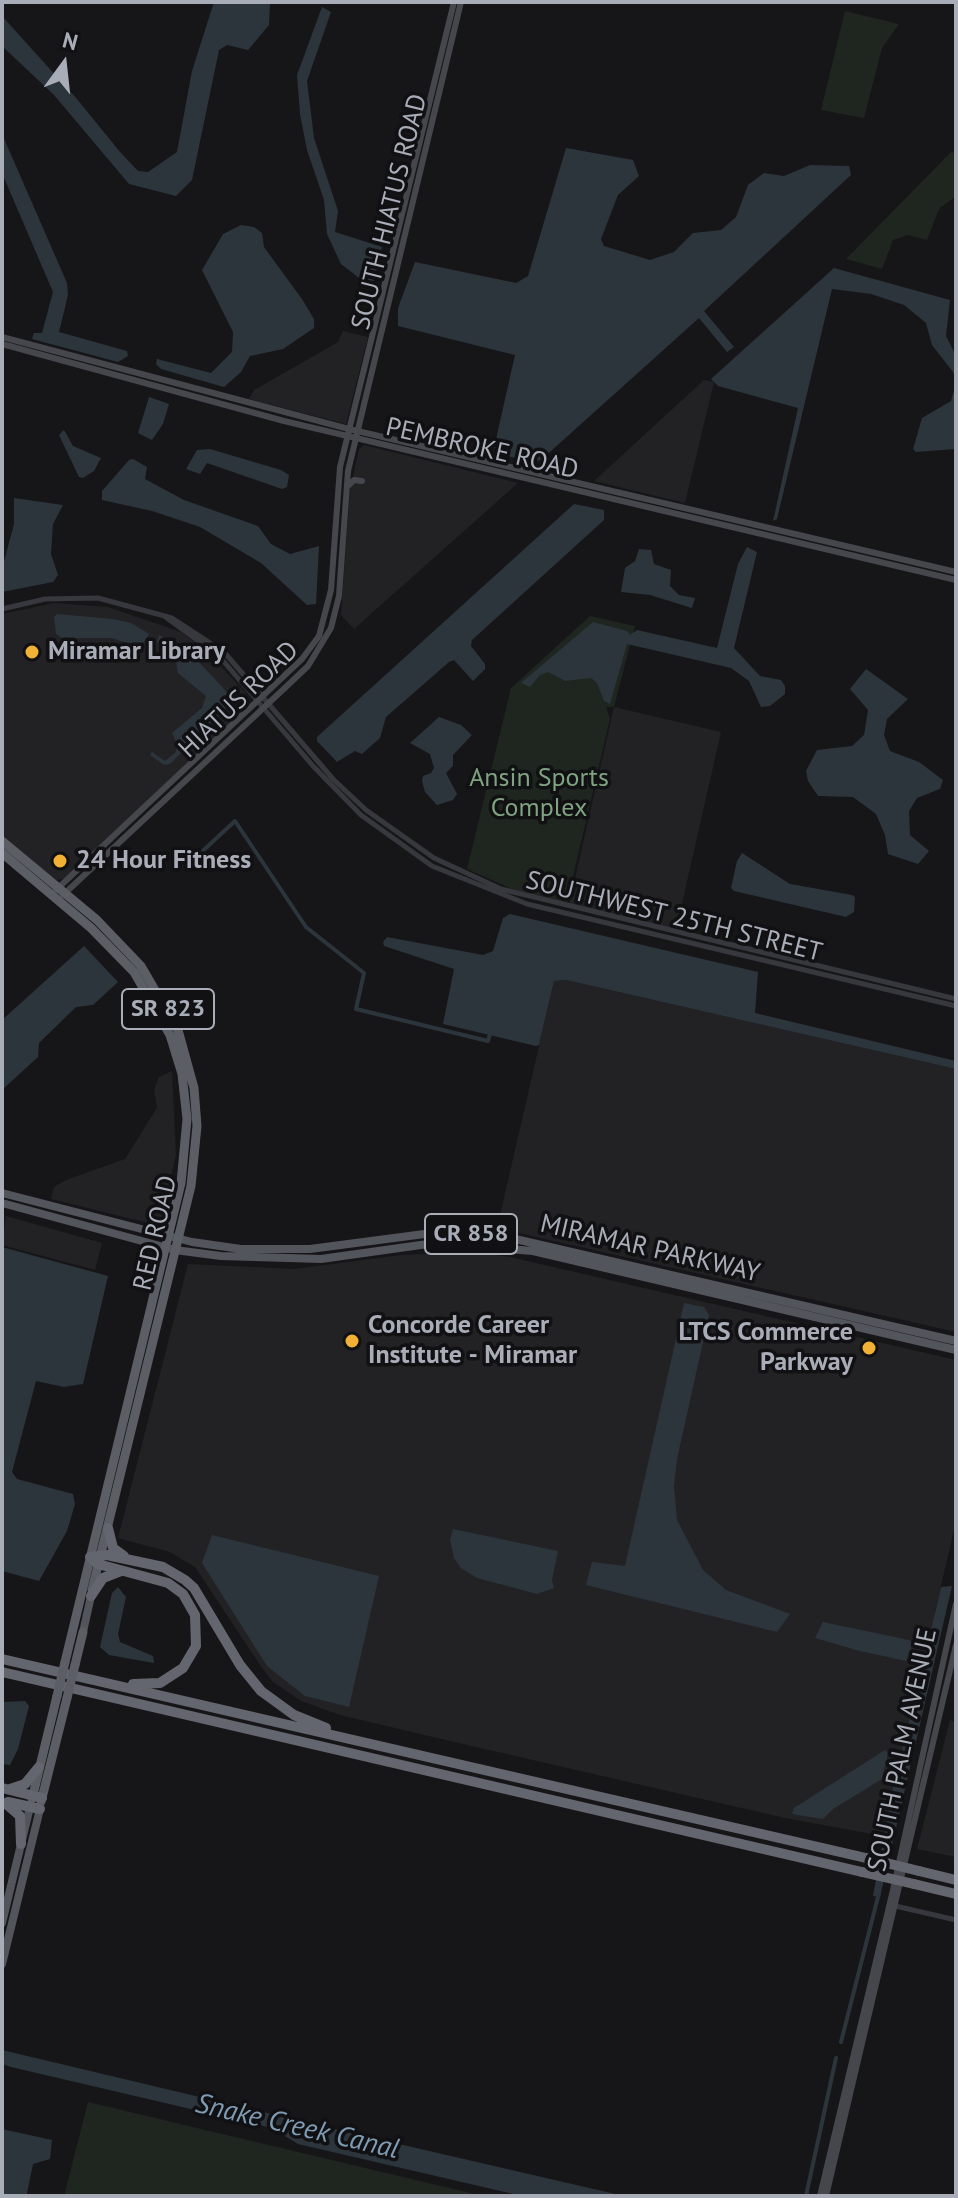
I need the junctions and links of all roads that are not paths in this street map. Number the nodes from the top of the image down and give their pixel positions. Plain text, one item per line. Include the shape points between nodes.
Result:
1 (454, 2) edge
2 (461, 2) edge
3 (2, 337) edge
4 (2, 344) edge
5 (348, 433) junction
6 (357, 435) junction
7 (472, 459) junction
8 (470, 467) junction
9 (362, 481) dead end
10 (584, 489) junction
11 (345, 490) junction
12 (956, 572) edge
13 (956, 580) edge
14 (335, 591) junction
15 (2, 609) edge
16 (261, 699) junction
17 (267, 706) junction
18 (394, 837) junction
19 (2, 841) edge
20 (2, 853) edge
21 (58, 894) junction
22 (956, 999) edge
23 (956, 1006) edge
24 (183, 1060) junction
25 (2, 1193) edge
26 (2, 1203) edge
27 (172, 1243) junction
28 (271, 1255) junction
29 (956, 1341) edge
30 (956, 1350) edge
31 (108, 1528) junction
32 (97, 1559) junction
33 (132, 1561) junction
34 (125, 1571) junction
35 (91, 1596) junction
36 (956, 1604) edge
37 (83, 1632) joint
38 (956, 1645) edge
39 (2, 1659) edge
40 (70, 1664) junction
41 (3, 1673) edge
42 (82, 1677) junction
43 (62, 1697) junction
44 (345, 1739) junction
45 (39, 1767) junction
46 (5, 1789) edge
47 (4, 1802) edge
48 (36, 1802) junction
49 (21, 1844) junction
50 (956, 1880) edge
51 (956, 1894) edge
52 (892, 1906) junction
53 (956, 1920) edge
54 (2, 1923) edge
55 (2, 1964) edge
56 (820, 2196) edge
57 (826, 2196) edge

1 - 5 main road, SOUTH HIATUS ROAD
2 - 6 main road, SOUTH HIATUS ROAD
3 - 5 main road, PEMBROKE ROAD
4 - 5 main road, PEMBROKE ROAD
5 - 6 main road, PEMBROKE ROAD
5 - 14 main road, HIATUS ROAD via 337,486
6 - 7 main road, PEMBROKE ROAD
6 - 8 main road, PEMBROKE ROAD
6 - 11 main road, HIATUS ROAD
7 - 8 main road
7 - 10 main road, PEMBROKE ROAD
8 - 10 main road, PEMBROKE ROAD
9 - 11 main road via 354,480
10 - 12 main road, PEMBROKE ROAD
10 - 13 main road, PEMBROKE ROAD
11 - 14 main road, HIATUS ROAD
14 - 16 main road, HIATUS ROAD via 319,636
14 - 17 main road, HIATUS ROAD via 336,613 325,641
15 - 16 street via 45,599 98,598 164,615 211,641
16 - 17 street
16 - 21 main road, HIATUS ROAD
17 - 18 street via 329,784
17 - 21 main road, HIATUS ROAD
18 - 22 street, SOUTHWEST 25TH STREET via 469,876 528,898
18 - 23 street, SOUTHWEST 25TH STREET via 468,883 527,904
19 - 21 highway, RED ROAD / SR 823
20 - 21 highway, RED ROAD / SR 823
21 - 24 highway, RED ROAD / SR 823 via 119,954 169,1024
21 - 24 highway, RED ROAD / SR 823 via 141,966 178,1030
24 - 27 highway, RED ROAD / SR 823 via 186,1151
24 - 27 highway, RED ROAD / SR 823 via 196,1114 194,1166
25 - 27 main road, MIRAMAR PARKWAY / CR 858
26 - 27 main road, MIRAMAR PARKWAY / CR 858
27 - 28 main road, MIRAMAR PARKWAY / CR 858
27 - 31 highway, RED ROAD / SR 823
27 - 32 highway, RED ROAD / SR 823
28 - 29 main road, MIRAMAR PARKWAY / CR 858 via 432,1233 490,1235
28 - 30 main road, MIRAMAR PARKWAY / CR 858 via 321,1259 435,1243 533,1251
31 - 32 highway, RED ROAD / SR 823
31 - 33 highway via 113,1548
32 - 33 highway
32 - 34 highway
32 - 35 highway, RED ROAD / SR 823
32 - 40 highway, RED ROAD / SR 823
33 - 44 highway via 163,1567 185,1580 261,1691 294,1715
34 - 35 highway via 105,1575
34 - 42 highway via 162,1580 183,1594 197,1621 194,1652 183,1668 160,1683
35 - 37 main road, RED ROAD / SR 823
36 - 52 main road, SOUTH PALM AVENUE
37 - 40 highway, RED ROAD / SR 823
38 - 52 main road, SOUTH PALM AVENUE
39 - 42 highway
40 - 43 highway, RED ROAD / SR 823, bridge
41 - 51 highway, bridge
42 - 44 highway
43 - 45 highway, SR 823
43 - 48 highway, SR 823
44 - 50 highway, bridge
45 - 46 highway via 25,1784
45 - 48 highway, SR 823
46 - 48 highway
47 - 48 highway
47 - 49 highway via 20,1816
48 - 49 main road, SR 823
48 - 55 main road, SR 823
49 - 54 main road, SR 823
52 - 53 street
52 - 56 main road
52 - 57 main road

